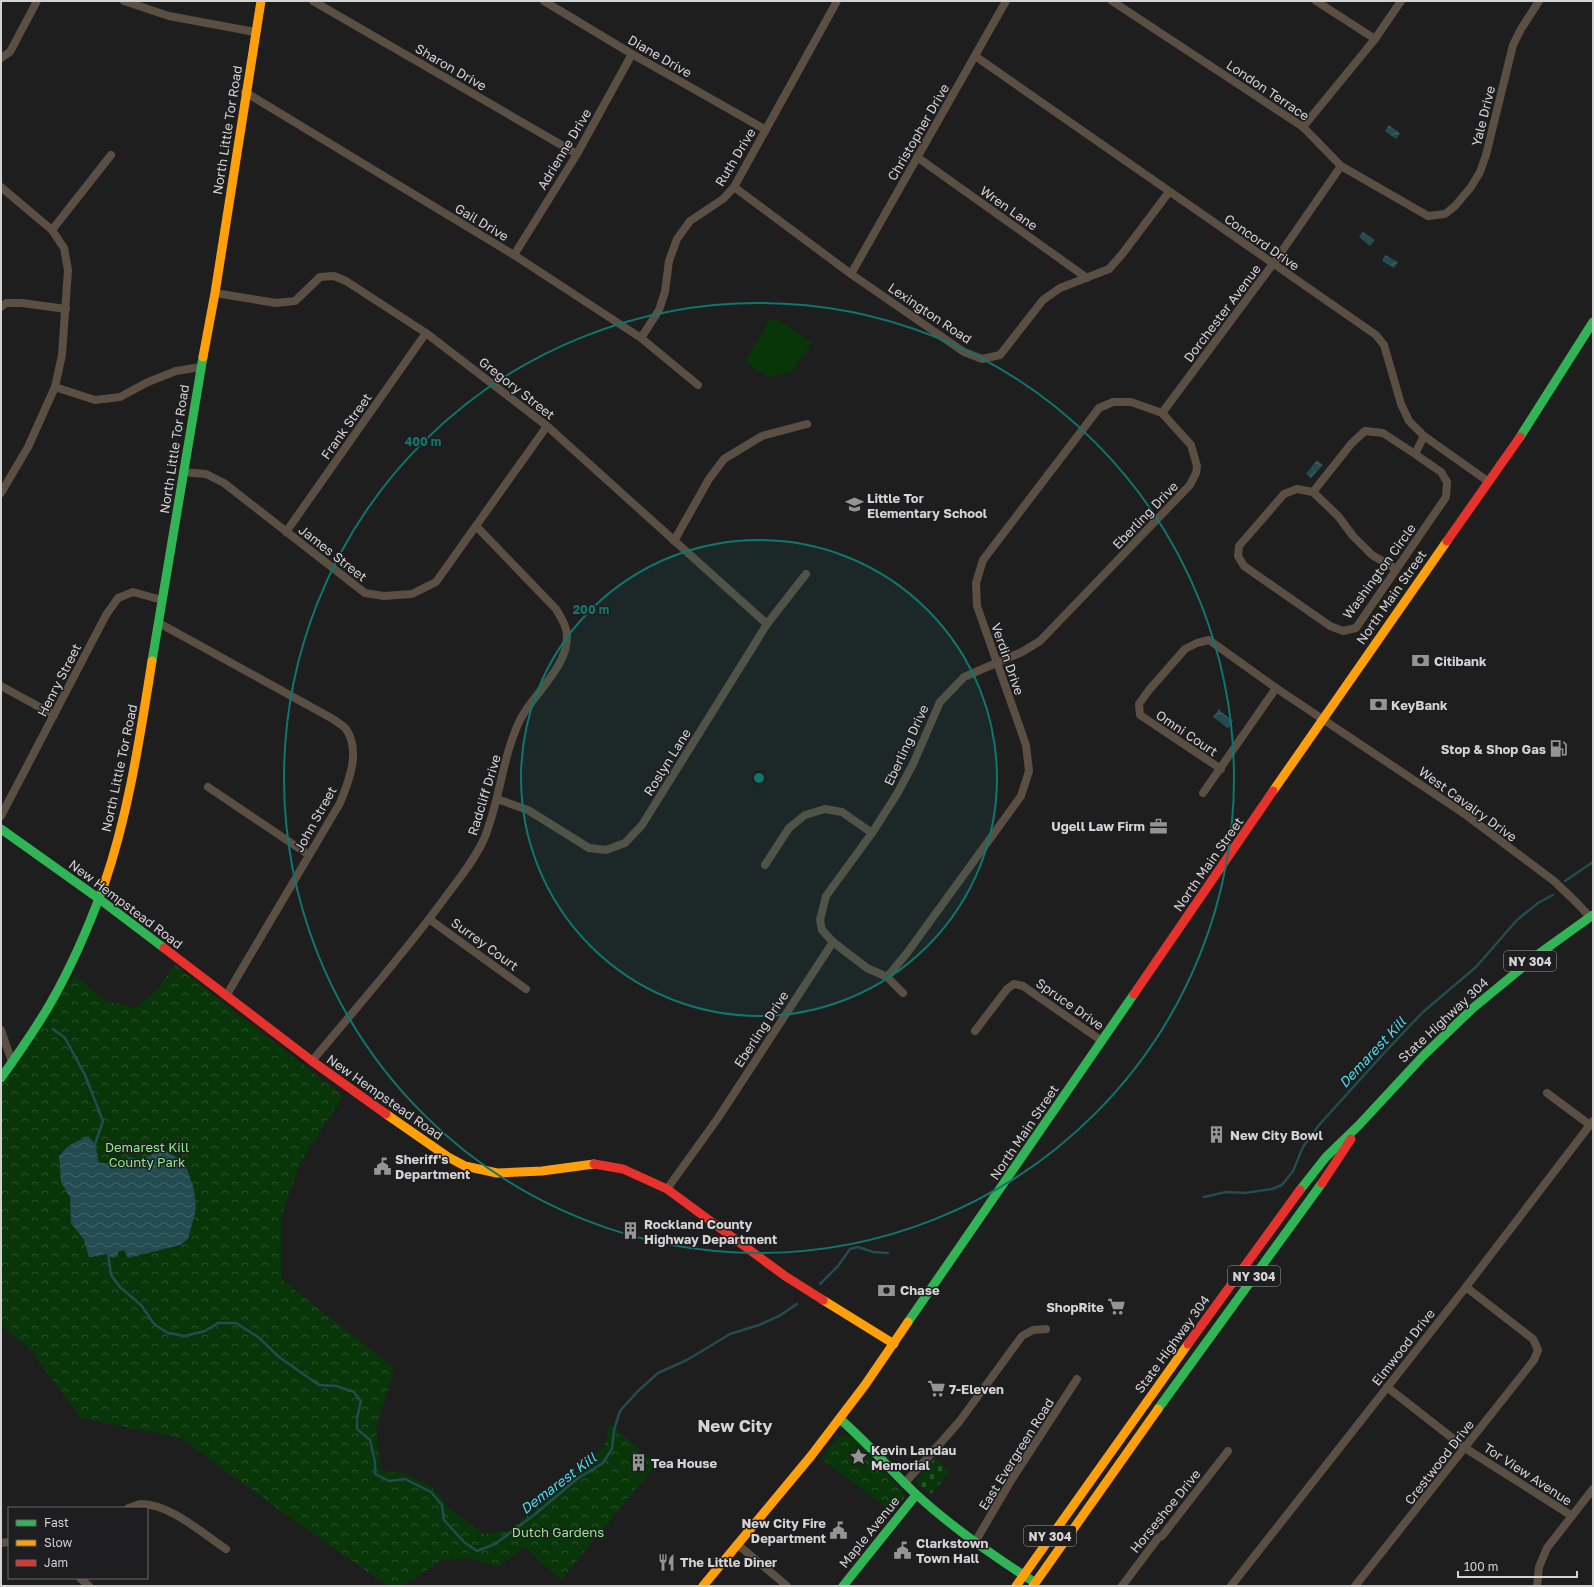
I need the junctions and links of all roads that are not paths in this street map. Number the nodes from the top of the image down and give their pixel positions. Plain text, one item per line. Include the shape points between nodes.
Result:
1 (37, 1) edge
2 (124, 1) edge
3 (260, 1) edge
4 (313, 1) edge
5 (544, 1) edge
6 (1006, 1) edge
7 (1112, 1) edge
8 (1316, 1) edge
9 (1401, 1) edge
10 (1539, 1) edge
11 (834, 2) edge
12 (255, 32) junction
13 (1375, 39) junction
14 (632, 54) junction
15 (975, 56) junction
16 (1, 58) edge
17 (245, 92) junction
18 (1303, 127) junction
19 (766, 130) junction
20 (578, 154) junction
21 (111, 155) dead end
22 (917, 157) junction
23 (1341, 166) junction
24 (1, 187) edge
25 (734, 187) junction
26 (1169, 192) junction
27 (1428, 216) joint
28 (52, 230) junction
29 (514, 255) junction
30 (1273, 264) junction
31 (851, 274) junction
32 (1087, 278) junction
33 (215, 293) junction
34 (1, 307) edge
35 (66, 309) junction
36 (1593, 322) edge
37 (426, 333) junction
38 (641, 338) junction
39 (200, 367) junction
40 (698, 385) dead end
41 (55, 387) junction
42 (1162, 413) junction
43 (807, 424) dead end
44 (547, 426) junction
45 (1424, 436) junction
46 (1414, 454) junction
47 (183, 472) junction
48 (1489, 482) junction
49 (1313, 492) junction
50 (1, 493) edge
51 (477, 527) junction
52 (286, 532) junction
53 (674, 541) junction
54 (1396, 569) junction
55 (806, 574) dead end
56 (162, 600) junction
57 (159, 623) junction
58 (768, 624) junction
59 (998, 663) junction
60 (1, 686) edge
61 (1276, 688) junction
62 (54, 715) junction
63 (1323, 719) junction
64 (1220, 769) junction
65 (208, 787) dead end
66 (1203, 793) dead end
67 (497, 799) junction
68 (1, 816) edge
69 (1, 829) edge
70 (872, 833) junction
71 (309, 855) junction
72 (765, 865) dead end
73 (98, 898) junction
74 (1591, 916) edge
75 (430, 919) junction
76 (833, 942) junction
77 (887, 977) junction
78 (526, 989) dead end
79 (902, 993) dead end
80 (226, 996) junction
81 (1, 1030) edge
82 (975, 1031) dead end
83 (1102, 1041) junction
84 (312, 1061) junction
85 (12, 1062) junction
86 (1, 1078) edge
87 (1547, 1093) dead end
88 (1592, 1123) edge
89 (1359, 1125) junction
90 (667, 1189) junction
91 (1466, 1287) junction
92 (1046, 1329) dead end
93 (894, 1344) junction
94 (1077, 1379) dead end
95 (1387, 1387) junction
96 (840, 1419) junction
97 (1465, 1448) junction
98 (1228, 1451) dead end
99 (904, 1484) junction
100 (1593, 1489) edge
101 (916, 1494) junction
102 (132, 1507) edge
103 (1572, 1516) junction
104 (975, 1542) junction
105 (737, 1544) junction
106 (226, 1549) dead end
107 (1023, 1575) junction
108 (81, 1579) edge
109 (1036, 1585) edge
110 (89, 1586) edge
111 (704, 1586) edge
112 (786, 1586) edge
113 (843, 1586) edge
114 (1016, 1586) edge
115 (1122, 1586) edge
116 (1231, 1586) edge
117 (1355, 1586) edge
118 (1537, 1586) edge

1 - 16 street via 10,52
2 - 12 street via 169,16
3 - 12 street, North Little Tor Road
4 - 20 street, Sharon Drive
5 - 14 street, Diane Drive
6 - 15 street, Christopher Drive
7 - 18 street, London Terrace
8 - 13 street
9 - 13 street
10 - 27 street, Yale Drive via 1513,45 1480,172 1455,206 1445,214
11 - 19 street, Ruth Drive
12 - 17 street, North Little Tor Road
13 - 18 street
14 - 19 street, Diane Drive
14 - 20 street, Adrienne Drive
15 - 22 street, Christopher Drive
15 - 26 street, Concord Drive
17 - 29 street, Gail Drive
17 - 33 street, North Little Tor Road
18 - 23 street, London Terrace
19 - 25 street, Ruth Drive
20 - 29 street, Adrienne Drive
21 - 28 street
22 - 31 street, Christopher Drive
22 - 32 street, Wren Lane
23 - 27 street, London Terrace
23 - 30 street, Dorchester Avenue
24 - 28 street
25 - 31 street, Lexington Road
25 - 38 street, Ruth Drive via 723,199 690,221 677,239 669,261 665,292 659,310
26 - 30 street, Concord Drive
26 - 32 street, Lexington Road via 1109,269
28 - 35 street via 64,248 68,270
29 - 38 street, Gail Drive
30 - 42 street, Dorchester Avenue
30 - 45 street, Concord Drive via 1376,335 1384,345 1400,404 1409,421
31 - 32 street, Lexington Road via 964,352 982,359 1000,355 1043,300 1060,288
33 - 37 street, Gregory Street via 276,303 295,301 320,278 334,276 346,281
33 - 39 street, North Little Tor Road
34 - 35 street via 6,303 22,303
35 - 41 street via 62,355
36 - 48 street, North Main Street
37 - 44 street, Gregory Street
37 - 52 street, Frank Street
38 - 40 street, Gail Drive
39 - 41 street via 176,371 114,398 95,400
39 - 47 street, North Little Tor Road
41 - 50 street via 28,447
42 - 59 street, Eberling Drive via 1191,445 1197,466 1190,485 1040,641
42 - 59 street, Verdin Drive via 1131,402 1113,402 1098,408 983,560 976,583 977,606
43 - 53 street via 762,436 724,459 709,479
44 - 51 street, James Street
44 - 53 street, Gregory Street
45 - 46 street
45 - 48 street, Concord Drive
46 - 49 street, Washington Circle via 1383,433 1365,431
46 - 54 street, Washington Circle via 1441,472 1447,482 1446,497
47 - 52 street, James Street via 206,474 224,483
47 - 56 street, North Little Tor Road
48 - 63 street, North Main Street
49 - 54 street via 1372,555
49 - 54 street, Washington Circle via 1297,489 1284,494 1239,546 1238,556 1244,566 1330,626 1343,631 1356,628
51 - 52 street, James Street via 436,582 412,594 384,596 365,593
51 - 67 street, Radcliff Drive via 556,609 564,623 567,636 566,651 521,719
53 - 58 street, Gregory Street
55 - 58 street, Roslyn Lane
56 - 57 street, North Little Tor Road
56 - 62 street, Henry Street via 133,592 118,598 106,615
57 - 71 street, John Street via 346,728 352,746 352,772 340,803
57 - 73 street, North Little Tor Road via 128,801
58 - 67 street, Roslyn Lane via 642,825 625,843 606,850 589,848 528,810
59 - 70 street, Eberling Drive via 964,677 940,702 913,764
59 - 77 street, Verdin Drive via 1026,745 1029,770 1021,796
60 - 62 street
61 - 63 street, Omni Court
61 - 64 street, Omni Court
61 - 64 street, Omni Court via 1209,640 1185,649 1139,704 1140,715
62 - 68 street, Henry Street
63 - 74 street, West Cavalry Drive via 1466,815 1554,881
63 - 83 street, North Main Street
64 - 66 street, Omni Court
65 - 71 street
67 - 75 street, Radcliff Drive via 484,838 472,860
69 - 73 street, New Hempstead Road
70 - 72 street via 842,812 826,809 805,815 789,828
70 - 76 street, Eberling Drive via 826,896 820,920 822,930
71 - 80 street, John Street
73 - 80 street, New Hempstead Road
73 - 85 street, North Little Tor Road via 74,961 37,1026
74 - 89 street, State Highway 304 / NY 304 via 1540,953 1478,1004 1424,1055
75 - 78 street, Surrey Court
75 - 84 street, Radcliff Drive
76 - 77 street via 867,968
76 - 90 street, Eberling Drive via 718,1118
77 - 79 street
80 - 84 street, New Hempstead Road
81 - 85 street
82 - 83 street, Spruce Drive via 1007,988 1014,984 1024,986
83 - 93 street, North Main Street
84 - 90 street, New Hempstead Road via 448,1157 465,1166 497,1173 542,1171 597,1164 623,1169
85 - 86 street, North Little Tor Road
87 - 88 street
88 - 91 street, Elmwood Drive
89 - 107 street, State Highway 304 / NY 304 via 1326,1157 1282,1213
89 - 109 street, State Highway 304 / NY 304 via 1336,1163 1146,1426
90 - 93 street, New Hempstead Road via 785,1276
91 - 95 street, Elmwood Drive
91 - 97 street, Crestwood Drive via 1533,1339 1538,1350 1534,1360
92 - 99 street via 1033,1330 1022,1336 948,1436
93 - 96 street, North Main Street
94 - 104 street, East Evergreen Road via 1012,1479
95 - 97 street, Tor View Avenue
95 - 116 street, Elmwood Drive
96 - 99 street via 854,1430
96 - 105 street, North Main Street
97 - 103 street, Tor View Avenue
97 - 117 street, Crestwood Drive
98 - 115 street, Horseshoe Drive
99 - 101 street
100 - 103 street, Tor View Avenue
101 - 104 street
101 - 113 street, Maple Avenue
102 - 106 street via 139,1504 157,1506 174,1513
103 - 118 street via 1547,1548 1539,1567
104 - 107 street
105 - 111 street, North Main Street
105 - 112 street
107 - 109 street
107 - 114 street, State Highway 304 / NY 304
108 - 110 street

